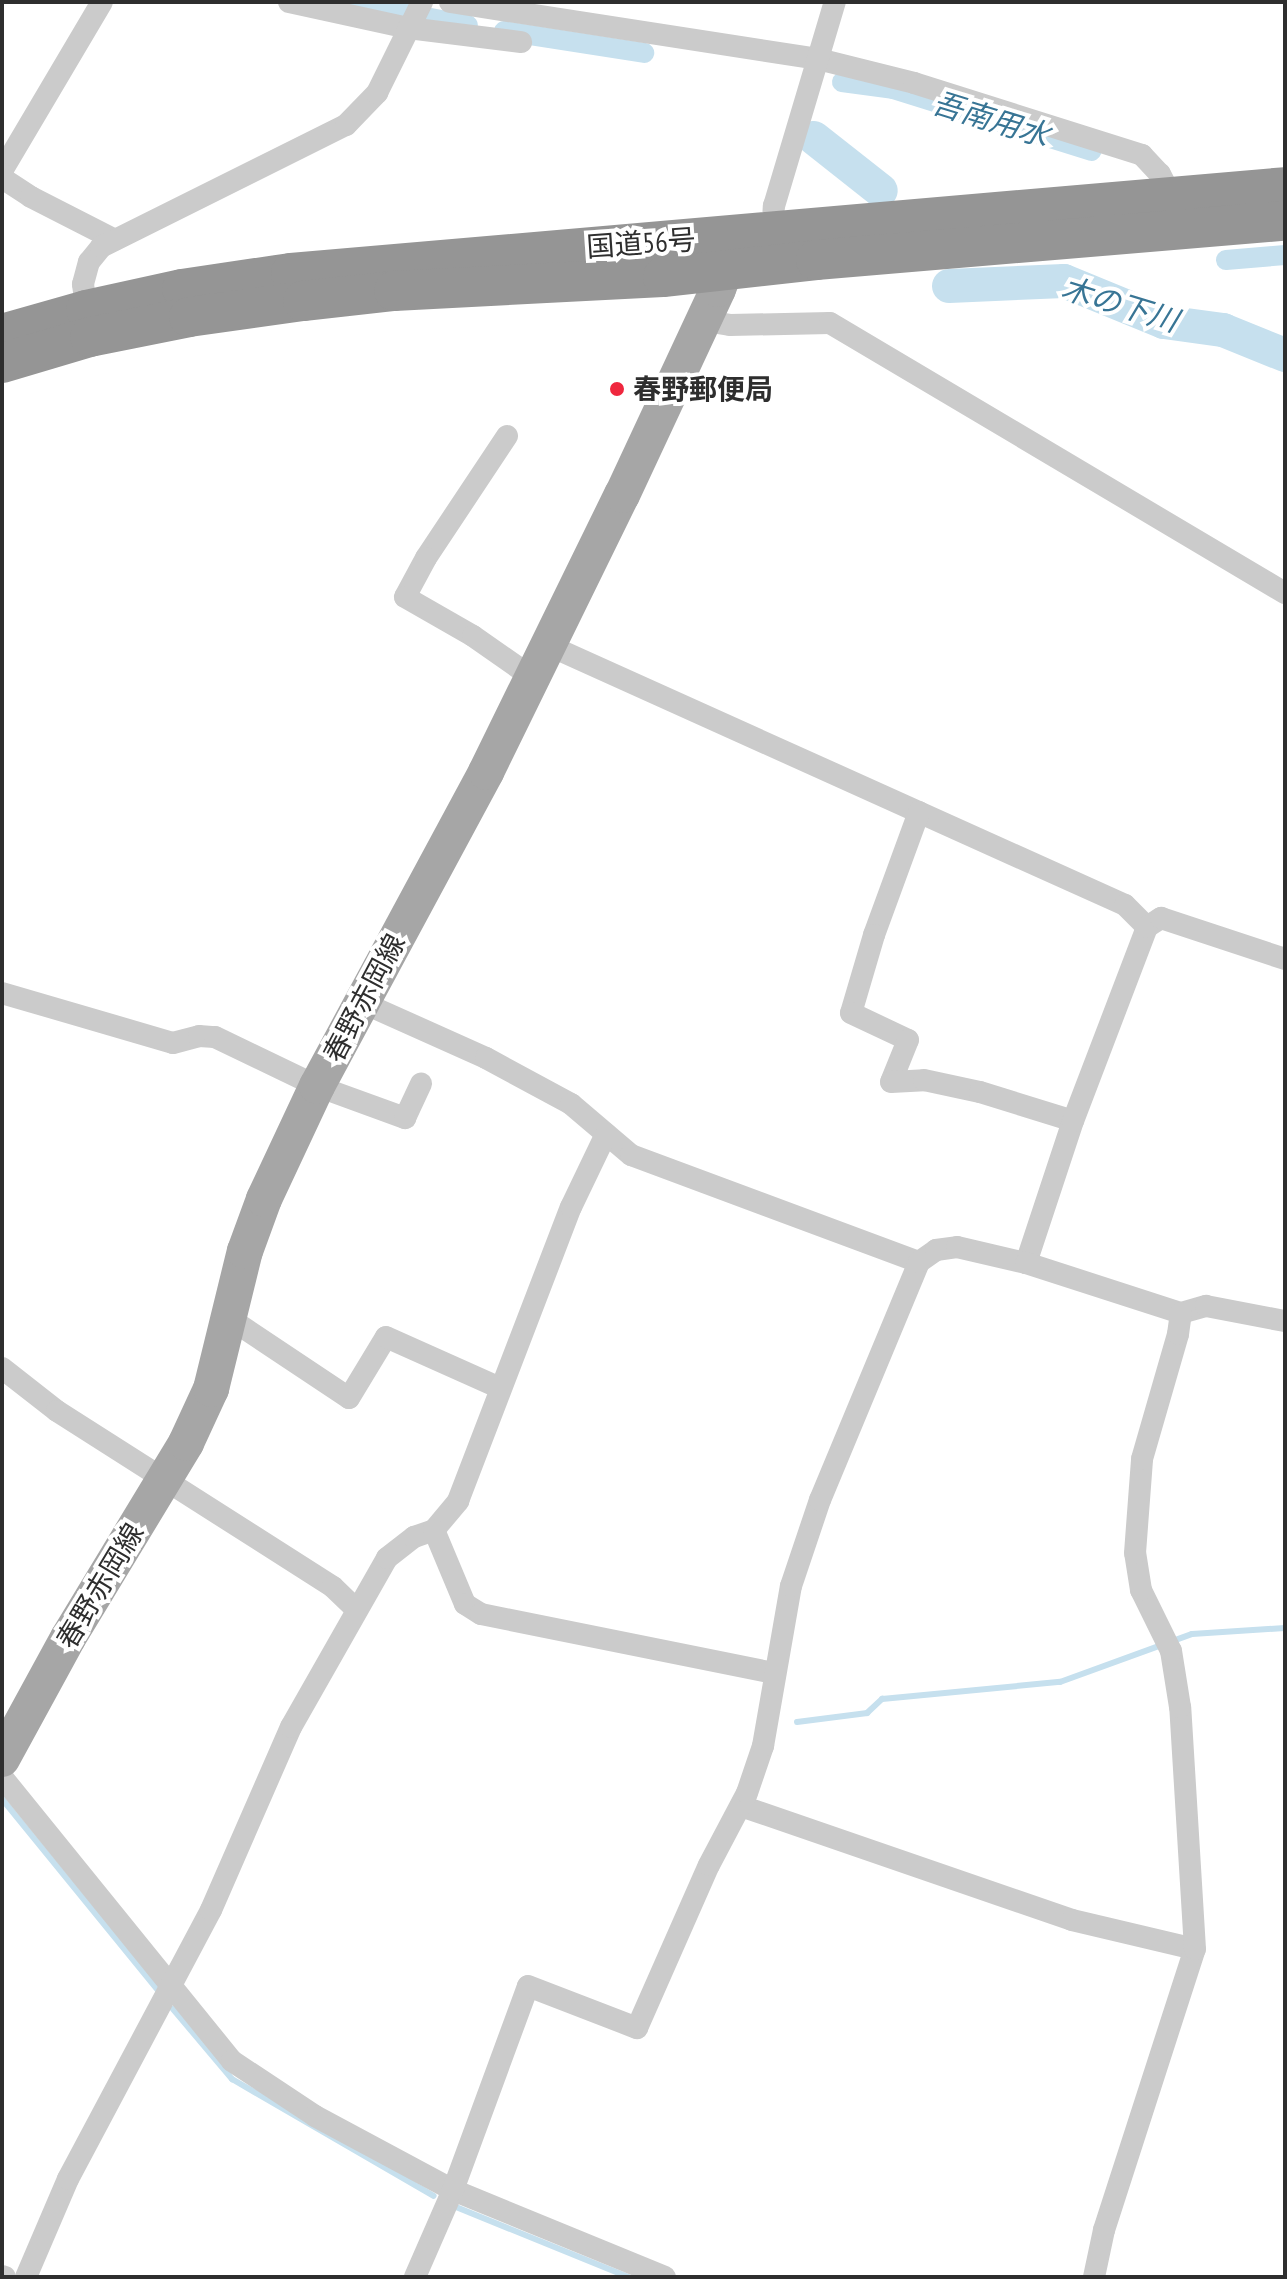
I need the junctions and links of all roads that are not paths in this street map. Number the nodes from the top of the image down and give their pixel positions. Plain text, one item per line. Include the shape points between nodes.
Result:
1 (102, 2) edge
2 (289, 2) edge
3 (450, 2) edge
4 (835, 2) edge
5 (415, 14) edge
6 (521, 42) dead end
7 (818, 59) junction
8 (2, 172) edge
9 (1285, 187) edge
10 (1171, 196) junction
11 (1285, 221) edge
12 (115, 240) junction
13 (772, 249) junction
14 (725, 254) junction
15 (705, 321) junction
16 (88, 324) junction
17 (2, 334) edge
18 (2, 363) edge
19 (507, 436) dead end
20 (1285, 593) edge
21 (548, 645) junction
22 (533, 678) junction
23 (919, 812) junction
24 (1147, 927) junction
25 (1285, 959) edge
26 (2, 993) edge
27 (361, 1002) junction
28 (421, 1084) dead end
29 (317, 1086) junction
30 (1073, 1121) junction
31 (606, 1134) junction
32 (919, 1262) junction
33 (1026, 1263) junction
34 (1181, 1313) junction
35 (229, 1318) junction
36 (1285, 1321) edge
37 (2, 1368) edge
38 (500, 1388) junction
39 (164, 1480) junction
40 (434, 1530) junction
41 (357, 1610) junction
42 (774, 1673) junction
43 (2, 1759) edge
44 (2, 1777) edge
45 (741, 1806) junction
46 (1195, 1949) junction
47 (171, 1989) junction
48 (453, 2190) junction
49 (26, 2277) edge
50 (415, 2277) edge
51 (665, 2277) edge
52 (1094, 2277) edge

1 - 8 street
2 - 5 street
3 - 7 street
4 - 7 street
5 - 6 street
5 - 12 street via 377,93 346,125
7 - 10 street via 914,83 1142,155
7 - 13 street via 774,206
8 - 12 street via 5,180 31,197
9 - 10 highway, 国道56号
10 - 13 highway, 国道56号
11 - 13 highway, 国道56号
12 - 16 street via 89,262 83,284
13 - 14 highway, 国道56号
14 - 15 main road, 春野赤岡線
14 - 16 highway, 国道56号 via 189,317
15 - 20 street via 830,323
15 - 21 main road, 春野赤岡線
16 - 17 highway, 国道56号
16 - 18 highway, 国道56号
19 - 22 street via 405,597
21 - 22 main road, 春野赤岡線
21 - 23 street
22 - 27 main road, 春野赤岡線
23 - 24 street via 1125,905
23 - 30 street via 851,1013 908,1040 891,1082 938,1083
24 - 25 street via 1161,918
24 - 30 street
26 - 29 street via 173,1043 215,1037
27 - 29 main road, 春野赤岡線
27 - 31 street via 486,1058 571,1104
28 - 29 street via 405,1118
29 - 35 main road, 春野赤岡線 via 264,1199
30 - 33 street
31 - 32 street via 631,1155
31 - 38 street via 571,1207
32 - 33 street via 936,1250 957,1247
32 - 42 street via 820,1500 791,1586
33 - 34 street
34 - 36 street via 1206,1306
34 - 46 street via 1142,1459 1135,1553 1141,1590 1169,1644 1180,1707
35 - 38 street via 349,1398 386,1337
35 - 39 main road, 春野赤岡線 via 211,1389
37 - 39 street via 57,1411
38 - 40 street via 458,1501
39 - 41 street via 333,1587
39 - 43 main road, 春野赤岡線 via 75,1625
40 - 41 street via 414,1537 387,1558
40 - 42 street via 465,1604 481,1614
41 - 47 street via 291,1727 218,1896
42 - 45 street via 763,1746
44 - 47 street
45 - 46 street via 1072,1920
45 - 48 street via 637,2028 528,1986
46 - 52 street via 1104,2230
47 - 48 street via 232,2061 257,2080
47 - 49 street via 68,2179
48 - 50 street
48 - 51 street

